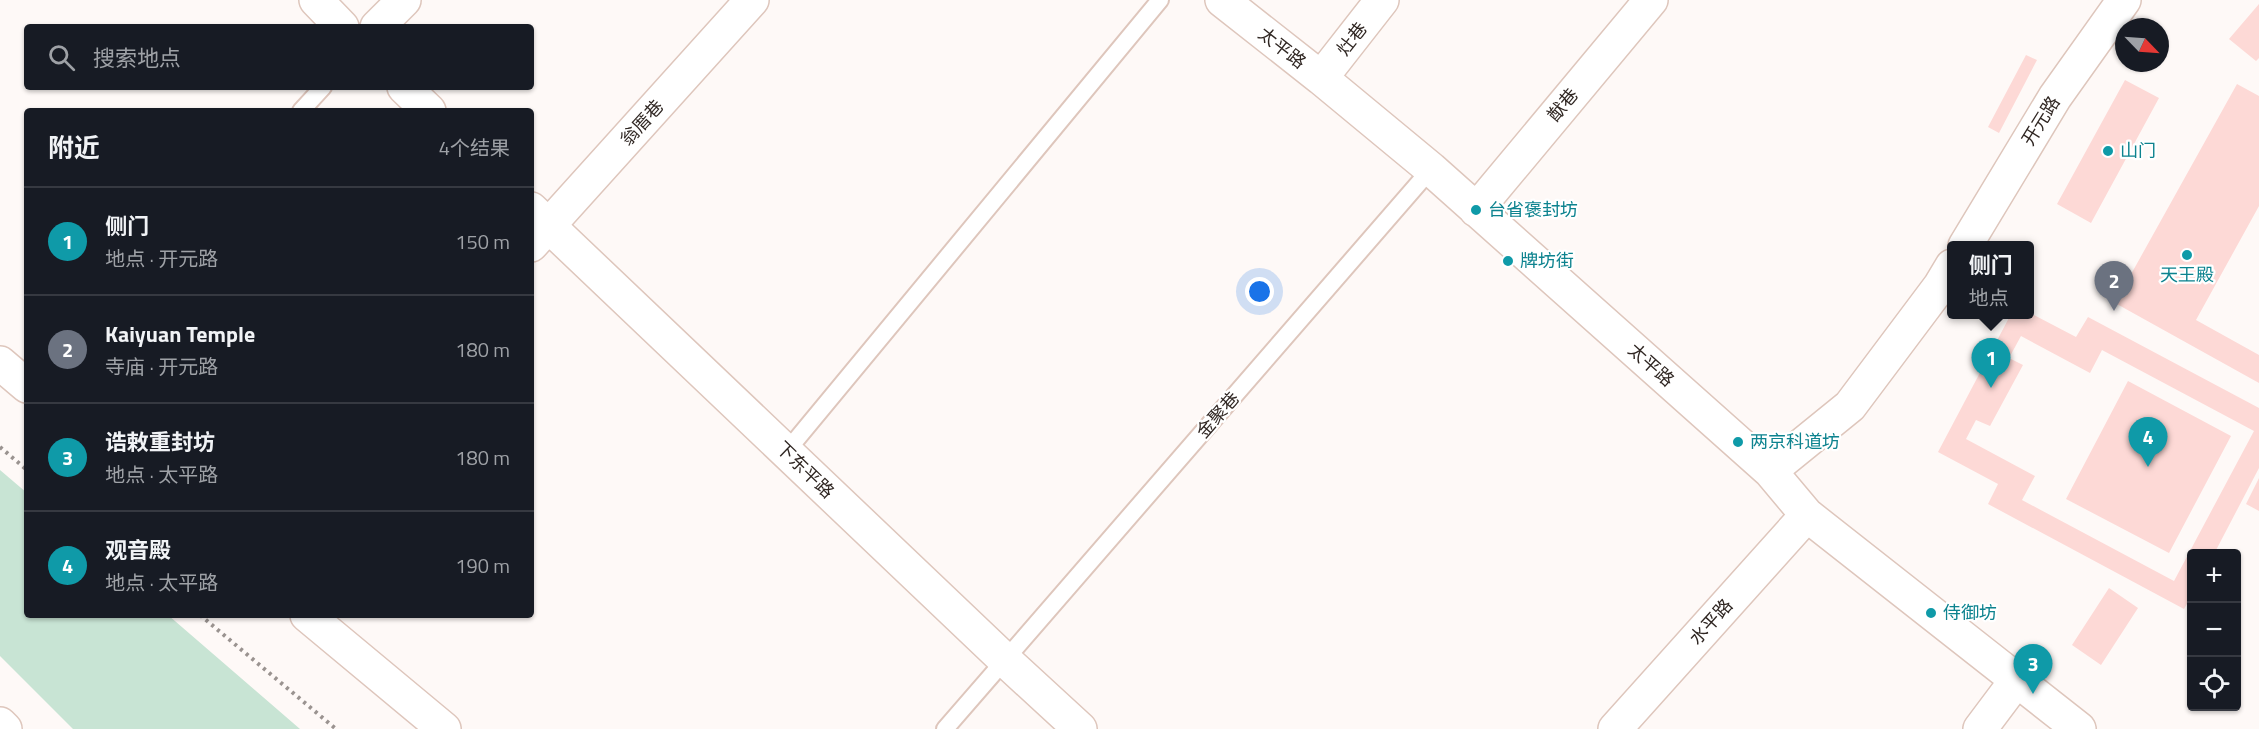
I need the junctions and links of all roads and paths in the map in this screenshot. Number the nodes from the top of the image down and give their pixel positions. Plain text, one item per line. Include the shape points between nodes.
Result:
1 (316, 0) edge
2 (404, 0) edge
3 (752, 0) edge
4 (1160, 0) edge
5 (1222, 0) edge
6 (1382, 0) edge
7 (1651, 0) edge
8 (2124, 0) edge
9 (339, 24) edge
10 (380, 24) edge
11 (1321, 78) junction
12 (320, 90) edge
13 (407, 90) edge
14 (305, 108) edge
15 (426, 108) edge
16 (1431, 169) junction
17 (1476, 210) junction
18 (537, 227) edge
19 (1968, 241) edge
20 (1947, 274) edge
21 (0, 363) edge
22 (24, 383) edge
23 (0, 447) edge
24 (786, 452) junction
25 (24, 467) edge
26 (1770, 471) junction
27 (1807, 515) junction
28 (204, 618) edge
29 (311, 618) edge
30 (1005, 660) junction
31 (2016, 681) junction
32 (0, 724) edge
33 (5, 729) edge
34 (336, 729) edge
35 (444, 729) edge
36 (945, 729) edge
37 (1080, 729) edge
38 (1615, 729) edge
39 (1980, 729) edge
40 (2079, 729) edge

1 - 9 street
2 - 10 street
3 - 18 street, 翁厝巷
4 - 24 lane
5 - 11 street, 太平路
6 - 11 street, 灶巷
7 - 17 street, 猷巷
8 - 19 street, 开元路 via 2055,97
11 - 16 street, 太平路
12 - 14 lane
13 - 15 street
16 - 17 street, 太平路
16 - 30 lane, 金聚巷
17 - 26 street, 太平路
18 - 24 street, 下东平路
20 - 26 street via 1850,406
21 - 22 street
23 - 25 path
24 - 30 street, 下东平路
26 - 27 street, 太平路
27 - 31 street, 太平路
27 - 38 street, 水平路
28 - 34 path
29 - 35 street
30 - 36 lane, 金聚巷
30 - 37 street, 下东平路
31 - 39 street
31 - 40 street, 太平路
32 - 33 street

